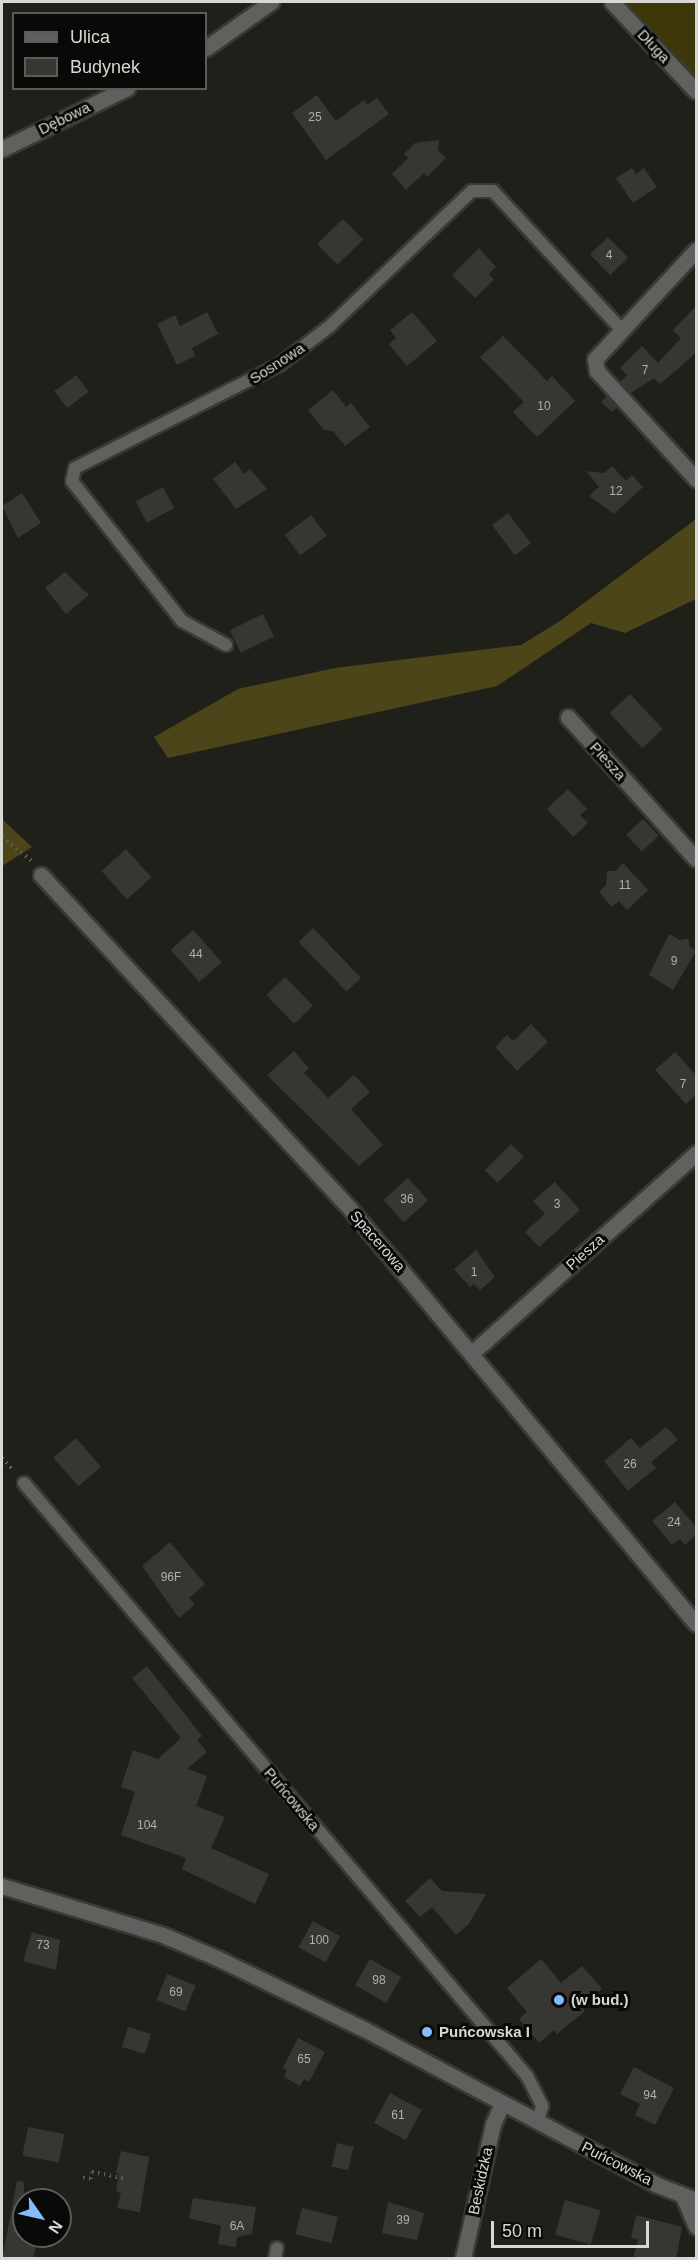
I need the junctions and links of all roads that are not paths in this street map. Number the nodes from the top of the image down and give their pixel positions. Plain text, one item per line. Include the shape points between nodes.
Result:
1 (270, 2) edge
2 (612, 2) edge
3 (207, 47) edge
4 (123, 90) edge
5 (696, 91) edge
6 (2, 149) edge
7 (696, 250) edge
8 (621, 329) junction
9 (696, 479) edge
10 (226, 645) dead end
11 (568, 717) dead end
12 (696, 859) edge
13 (41, 875) road end
14 (696, 1153) edge
15 (473, 1352) junction
16 (24, 1482) dead end
17 (696, 1624) edge
18 (2, 1886) edge
19 (502, 2104) junction
20 (538, 2122) junction
21 (690, 2198) edge
22 (696, 2226) edge
23 (463, 2259) edge

1 - 3 street
2 - 5 street, Długa
4 - 6 street, Dębowa
7 - 8 street
8 - 9 street via 597,354 597,371
8 - 10 lane, Sosnowa via 493,191 472,191 330,326 279,365 75,468 72,481 182,621
11 - 12 street, Piesza
13 - 15 street, Spacerowa via 351,1210
14 - 15 street, Piesza
15 - 17 street, Spacerowa
16 - 20 lane, Puńcowska via 526,2076 542,2106
18 - 19 street, Puńcowska via 163,1935 217,1958
19 - 20 street, Puńcowska
19 - 23 street, Beskidzka via 493,2124
20 - 21 street, Puńcowska
21 - 22 street

